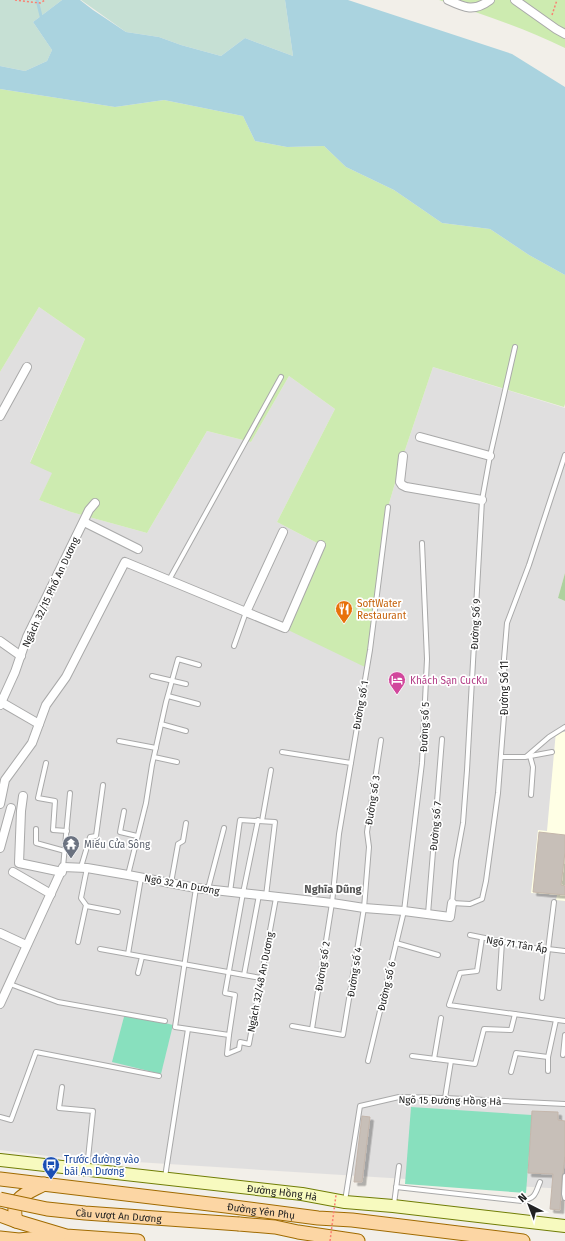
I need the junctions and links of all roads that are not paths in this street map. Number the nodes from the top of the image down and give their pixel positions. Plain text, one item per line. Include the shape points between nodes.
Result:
1 (448, 0) edge
2 (490, 0) edge
3 (515, 0) edge
4 (565, 34) edge
5 (515, 346) dead end
6 (27, 367) dead end
7 (281, 377) dead end
8 (0, 416) edge
9 (420, 437) dead end
10 (565, 455) edge
11 (403, 456) dead end
12 (490, 456) junction
13 (482, 500) junction
14 (95, 503) dead end
15 (388, 507) dead end
16 (84, 522) junction
17 (284, 532) dead end
18 (422, 543) dead end
19 (321, 545) dead end
20 (138, 549) dead end
21 (169, 580) junction
22 (246, 612) junction
23 (0, 641) edge
24 (234, 646) dead end
25 (21, 656) junction
26 (199, 665) dead end
27 (152, 676) dead end
28 (172, 681) junction
29 (186, 684) dead end
30 (168, 696) junction
31 (1, 704) edge
32 (198, 704) dead end
33 (39, 724) junction
34 (161, 724) junction
35 (565, 727) edge
36 (186, 731) dead end
37 (442, 739) dead end
38 (381, 740) dead end
39 (119, 741) dead end
40 (156, 748) junction
41 (282, 752) dead end
42 (552, 752) dead end
43 (154, 757) junction
44 (501, 757) junction
45 (528, 757) junction
46 (177, 762) dead end
47 (351, 762) junction
48 (46, 763) dead end
49 (270, 770) dead end
50 (103, 785) dead end
51 (70, 793) dead end
52 (531, 795) dead end
53 (23, 796) dead end
54 (0, 804) edge
55 (11, 808) junction
56 (21, 811) junction
57 (124, 811) dead end
58 (260, 821) junction
59 (186, 823) dead end
60 (224, 828) dead end
61 (36, 829) dead end
62 (67, 831) junction
63 (137, 836) junction
64 (0, 848) edge
65 (65, 851) junction
66 (84, 868) junction
67 (63, 869) junction
68 (13, 872) dead end
69 (128, 875) junction
70 (141, 877) junction
71 (171, 883) junction
72 (196, 888) junction
73 (208, 890) junction
74 (230, 892) junction
75 (243, 893) junction
76 (51, 894) junction
77 (262, 896) junction
78 (276, 898) junction
79 (554, 902) dead end
80 (332, 903) junction
81 (452, 903) junction
82 (86, 906) junction
83 (364, 908) junction
84 (404, 911) junction
85 (118, 912) dead end
86 (428, 914) junction
87 (0, 933) edge
88 (470, 935) dead end
89 (482, 938) junction
90 (78, 942) dead end
91 (502, 942) junction
92 (396, 943) junction
93 (26, 945) junction
94 (548, 948) junction
95 (100, 949) dead end
96 (565, 951) edge
97 (128, 954) junction
98 (438, 955) dead end
99 (142, 957) junction
100 (184, 965) junction
101 (229, 972) junction
102 (138, 973) dead end
103 (244, 975) junction
104 (261, 978) junction
105 (10, 984) junction
106 (499, 988) dead end
107 (542, 998) dead end
108 (0, 1004) edge
109 (515, 1014) junction
110 (441, 1018) dead end
111 (556, 1020) junction
112 (165, 1021) dead end
113 (565, 1021) edge
114 (292, 1026) dead end
115 (188, 1029) junction
116 (312, 1030) junction
117 (229, 1035) junction
118 (565, 1035) edge
119 (563, 1055) dead end
120 (412, 1056) dead end
121 (548, 1057) junction
122 (434, 1059) junction
123 (368, 1061) dead end
124 (451, 1061) junction
125 (548, 1071) dead end
126 (511, 1072) dead end
127 (159, 1076) dead end
128 (62, 1087) dead end
129 (445, 1098) junction
130 (565, 1104) edge
131 (0, 1117) edge
132 (0, 1160) edge
133 (399, 1166) dead end
134 (87, 1170) junction
135 (565, 1176) edge
136 (0, 1179) edge
137 (165, 1179) junction
138 (540, 1182) dead end
139 (44, 1184) junction
140 (396, 1187) junction
141 (0, 1198) edge
142 (341, 1198) junction
143 (565, 1198) edge
144 (393, 1206) junction
145 (0, 1215) edge
146 (318, 1218) junction
147 (16, 1221) junction
148 (239, 1224) joint
149 (275, 1226) junction
150 (565, 1226) edge
151 (66, 1236) junction
152 (0, 1238) edge
153 (21, 1240) edge
154 (138, 1241) edge
155 (358, 1241) edge
156 (523, 1241) edge

1 - 2 street via 473,8
3 - 4 street
5 - 12 lane, Đường Số 9
6 - 8 street
7 - 21 lane
9 - 12 street
10 - 44 lane, Đường Số 11 via 530,565 507,623
11 - 13 street via 400,482 402,485
12 - 13 lane, Đường Số 9
13 - 81 lane, Đường Số 9 via 467,770
14 - 16 street, Ngách 32/15 Phố An Dương
15 - 47 lane, Đường số 1 via 370,650
16 - 20 street
16 - 25 street, Ngách 32/15 Phố An Dương via 27,637
17 - 22 street
18 - 84 lane, Đường số 5 via 426,659 422,763
19 - 22 street via 285,628
21 - 22 street
21 - 33 street via 125,562 66,677 46,705
22 - 24 lane
23 - 25 street
25 - 31 street, Ngách 32/15 Phố An Dương
26 - 28 lane via 178,659
27 - 28 lane
28 - 29 lane
28 - 30 lane
30 - 32 lane
30 - 34 lane
31 - 33 street
33 - 54 street via 32,743 5,780
34 - 36 lane
34 - 40 lane
35 - 45 lane via 549,737
37 - 86 lane, Đường số 7
38 - 83 lane, Đường số 3 via 367,832 369,847
39 - 40 lane
40 - 43 lane
41 - 47 lane
42 - 45 lane
43 - 46 lane
43 - 63 lane
44 - 45 lane
44 - 81 lane, Đường Số 11 via 482,899 470,904
45 - 52 lane via 533,767
47 - 80 lane, Đường số 1 via 339,834
48 - 62 lane via 38,798 56,801 52,830
49 - 58 lane
50 - 66 lane via 96,836 90,837
51 - 62 lane
53 - 56 street
54 - 55 street
55 - 56 street
55 - 64 street
56 - 67 street, Ngõ 32 An Dương via 19,862
57 - 63 lane via 120,832
58 - 74 lane via 240,820
58 - 75 lane
58 - 77 lane via 275,822
59 - 71 lane via 183,841 178,844
60 - 73 lane
61 - 65 lane via 36,843
62 - 65 lane
63 - 69 lane
65 - 67 lane
66 - 67 street, Ngõ 32 An Dương
66 - 69 street, Ngõ 32 An Dương
66 - 82 lane via 81,898
67 - 76 street
68 - 76 street
69 - 70 street, Ngõ 32 An Dương
70 - 71 street, Ngõ 32 An Dương
70 - 97 lane
71 - 72 street, Ngõ 32 An Dương
72 - 73 street, Ngõ 32 An Dương
72 - 100 lane
73 - 74 street, Ngõ 32 An Dương
74 - 75 street, Ngõ 32 An Dương
75 - 77 street, Ngõ 32 An Dương
75 - 101 lane
76 - 93 street
77 - 78 street, Ngõ 32 An Dương
77 - 103 lane
78 - 80 street, Ngõ 32 An Dương
78 - 104 lane, Ngách 32/48 An Dương
79 - 94 lane
80 - 83 street, Ngõ 32 An Dương
80 - 116 lane, Đường số 2
81 - 86 street, Ngõ 32 An Dương via 450,917
82 - 85 lane
82 - 90 lane
83 - 84 street, Ngõ 32 An Dương
83 - 116 lane, Đường số 4 via 343,1035
84 - 86 street, Ngõ 32 An Dương
84 - 92 lane, Đường số 6
87 - 93 street
88 - 89 lane, Ngõ 71 Tân Ấp
89 - 91 lane, Ngõ 71 Tân Ấp
89 - 109 lane via 476,971 460,973 449,1005
91 - 94 lane, Ngõ 71 Tân Ấp
91 - 106 lane
92 - 98 lane
92 - 123 lane, Đường số 6
93 - 105 street
94 - 96 lane, Ngõ 71 Tân Ấp
94 - 107 lane
95 - 97 lane
97 - 99 lane
99 - 100 lane
99 - 102 lane
100 - 101 lane
100 - 115 lane via 175,1027
101 - 103 lane
101 - 117 lane via 226,994 235,995
103 - 104 lane
104 - 117 lane, Ngách 32/48 An Dương via 249,1044 240,1042 239,1049 227,1054
105 - 108 street
105 - 112 lane via 58,1002
109 - 111 lane
109 - 124 lane via 511,1030 484,1028 475,1064
110 - 122 lane
111 - 113 lane
111 - 121 lane
114 - 116 lane
115 - 117 lane
115 - 137 lane
118 - 119 lane
120 - 122 lane
121 - 125 lane
121 - 126 lane via 516,1053
122 - 124 lane
124 - 129 lane
127 - 131 lane via 36,1052 11,1120
128 - 134 lane via 59,1108 93,1112
129 - 130 lane, Ngõ 15 Đường Hồng Hà
129 - 142 lane, Ngõ 15 Đường Hồng Hà via 399,1097 360,1106
132 - 134 street, Đường Hồng Hà
133 - 140 lane
134 - 137 street, Đường Hồng Hà
135 - 143 lane
136 - 139 main road, Đường Yên Phụ
137 - 142 street, Đường Hồng Hà
138 - 140 lane via 535,1195 522,1201
139 - 146 main road, Đường Yên Phụ
139 - 147 main road via 18,1200 14,1212
140 - 144 lane
141 - 148 main road, Cầu vượt An Dương, bridge via 42,1208 86,1213
142 - 144 street, Đường Hồng Hà
144 - 150 street, Đường Hồng Hà
145 - 147 main road
146 - 149 main road
146 - 156 main road, Đường Yên Phụ
147 - 151 main road
148 - 149 main road, Đường Yên Phụ
149 - 155 main road, Đường Yên Phụ
151 - 153 main road
151 - 154 main road
152 - 153 main road

